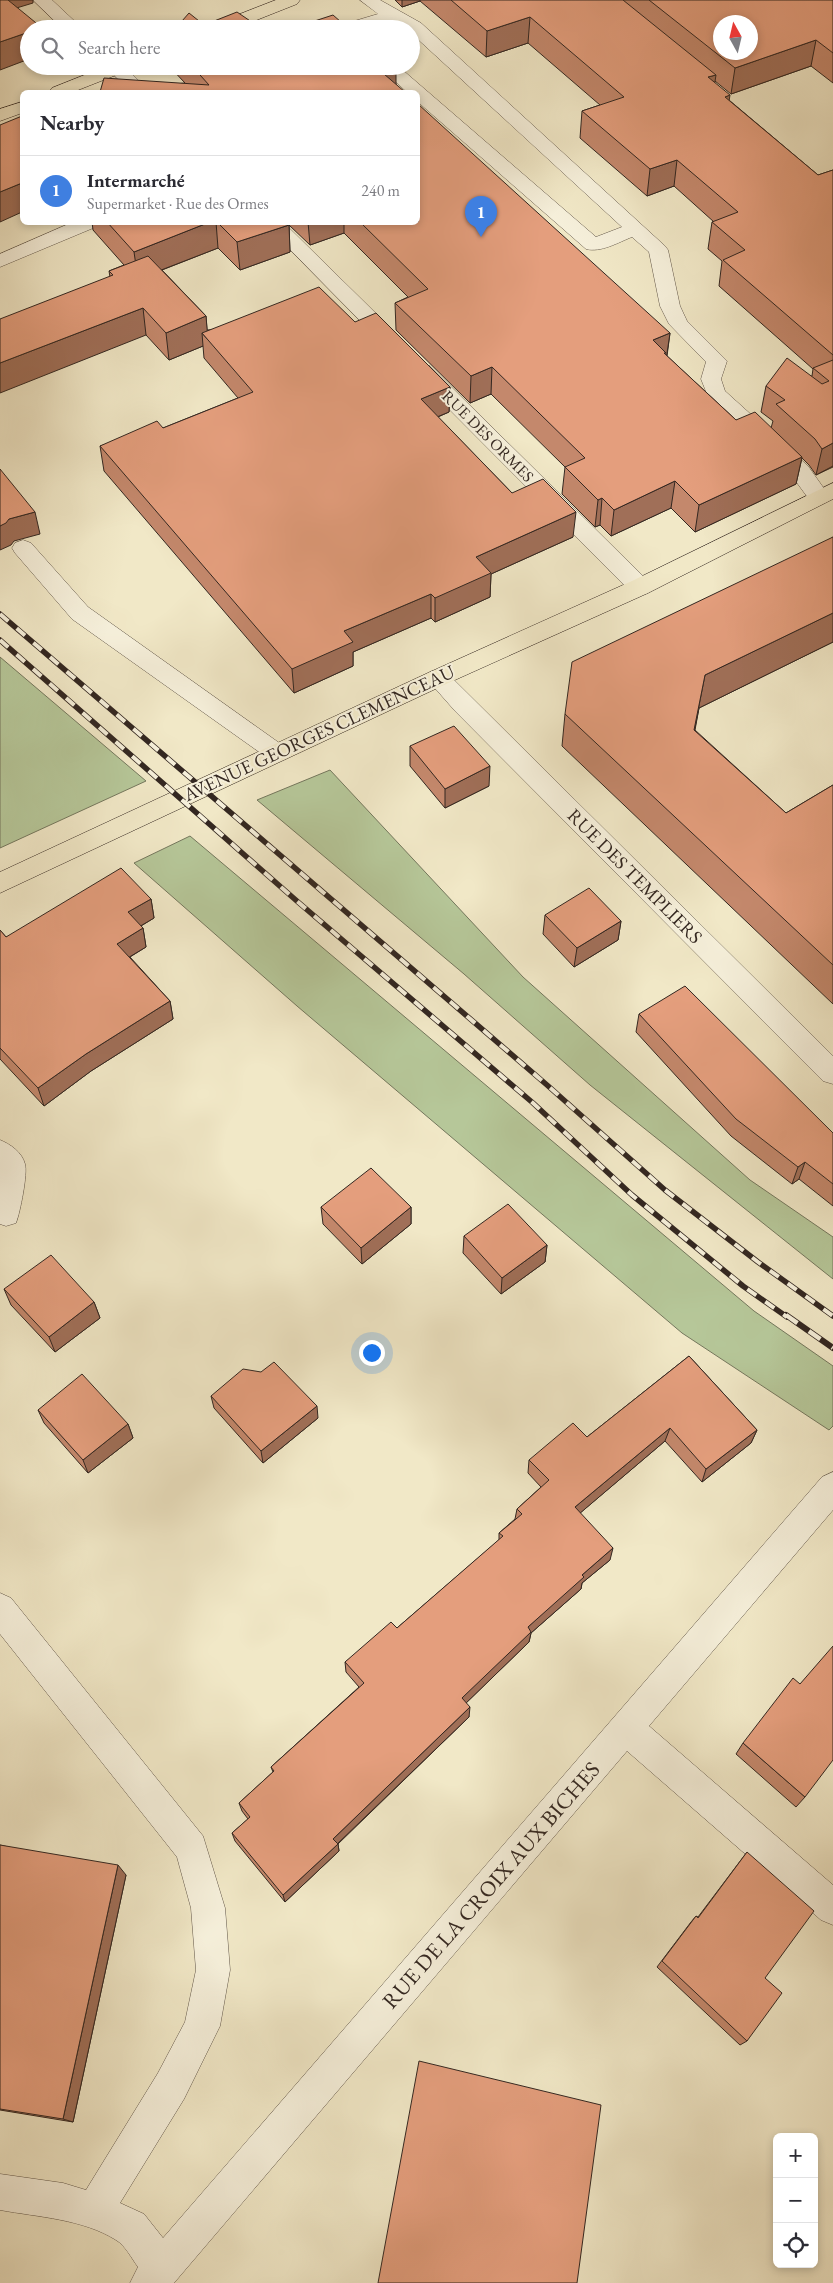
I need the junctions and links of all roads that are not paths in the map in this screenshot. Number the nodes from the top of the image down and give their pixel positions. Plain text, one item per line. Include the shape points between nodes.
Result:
1 (42, 0) edge
2 (291, 0) edge
3 (369, 0) edge
4 (64, 20) edge
5 (241, 20) edge
6 (386, 20) edge
7 (420, 32) edge
8 (99, 75) edge
9 (125, 75) edge
10 (397, 75) edge
11 (63, 90) edge
12 (139, 90) edge
13 (414, 90) edge
14 (420, 96) edge
15 (20, 108) edge
16 (0, 116) edge
17 (84, 225) edge
18 (275, 225) edge
19 (636, 229) junction
20 (0, 261) edge
21 (826, 494) edge
22 (23, 548) dead end
23 (640, 586) junction
24 (438, 678) junction
25 (277, 753) junction
26 (0, 883) edge
27 (833, 1073) edge
28 (0, 1152) edge
29 (6, 1214) dead end
30 (833, 1487) edge
31 (0, 1609) edge
32 (626, 1728) junction
33 (833, 1908) edge
34 (0, 2192) edge
35 (94, 2211) junction
36 (156, 2275) edge

1 - 4 street
2 - 5 main road
3 - 6 street
7 - 19 street
8 - 11 main road
9 - 12 street
10 - 13 street
14 - 19 street via 593,245
15 - 16 main road
17 - 20 street
18 - 23 street, RUE DES ORMES
19 - 21 street via 658,250 664,269 665,292 680,324 717,361 711,379 716,394
21 - 23 main road, AVENUE GEORGES CLEMENCEAU
22 - 25 street via 80,613
23 - 24 main road, AVENUE GEORGES CLEMENCEAU
24 - 25 main road, AVENUE GEORGES CLEMENCEAU
24 - 27 street, RUE DES TEMPLIERS
25 - 26 main road, AVENUE GEORGES CLEMENCEAU
28 - 29 street via 12,1165
30 - 32 street, RUE DE LA CROIX AUX BICHES
31 - 35 street via 191,1848 208,1908 213,1970 202,2026 171,2086
32 - 33 street
32 - 36 street, RUE DE LA CROIX AUX BICHES
34 - 35 street via 63,2202
35 - 36 street via 131,2227

